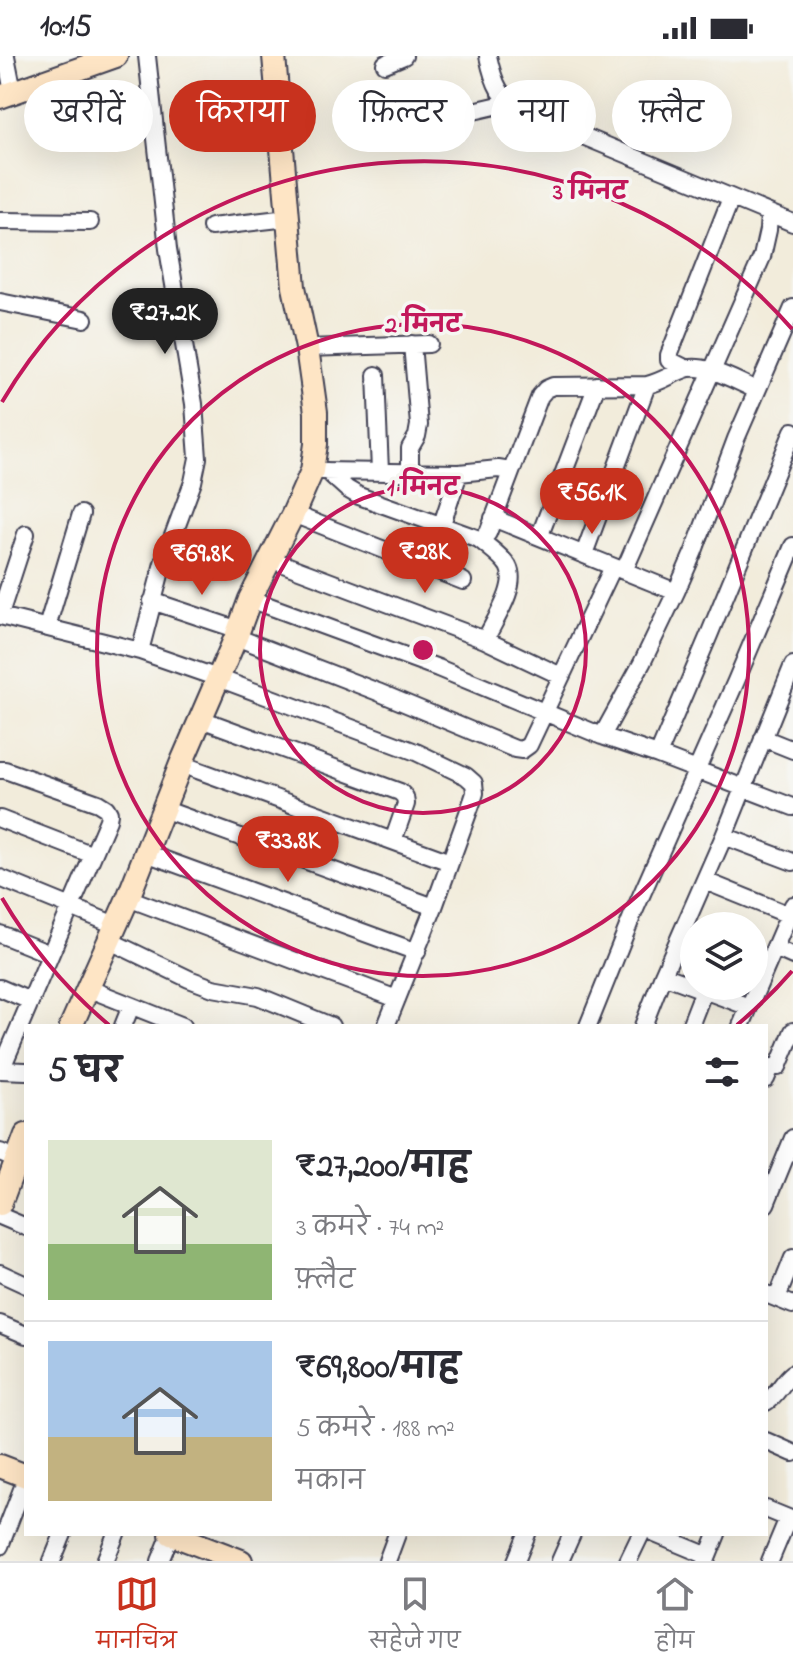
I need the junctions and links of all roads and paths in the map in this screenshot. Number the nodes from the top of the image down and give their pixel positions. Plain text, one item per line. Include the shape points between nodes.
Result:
1 (6, 56) edge
2 (116, 56) edge
3 (147, 56) edge
4 (274, 56) edge
5 (404, 56) edge
6 (488, 56) edge
7 (385, 64) dead end
8 (495, 80) edge
9 (7, 94) edge
10 (596, 142) edge
11 (731, 198) junction
12 (769, 213) junction
13 (288, 218) junction
14 (0, 221) edge
15 (90, 222) dead end
16 (793, 223) edge
17 (211, 227) dead end
18 (0, 302) edge
19 (793, 308) edge
20 (84, 319) dead end
21 (412, 344) junction
22 (429, 344) dead end
23 (307, 348) junction
24 (685, 368) junction
25 (711, 371) junction
26 (376, 375) dead end
27 (597, 385) junction
28 (647, 385) junction
29 (757, 390) junction
30 (793, 431) edge
31 (320, 471) junction
32 (380, 471) junction
33 (511, 471) junction
34 (410, 472) junction
35 (459, 473) junction
36 (81, 514) dead end
37 (293, 514) junction
38 (493, 518) junction
39 (441, 527) junction
40 (26, 534) dead end
41 (540, 535) junction
42 (479, 539) junction
43 (793, 546) edge
44 (584, 554) junction
45 (270, 559) junction
46 (618, 569) junction
47 (463, 581) dead end
48 (676, 592) junction
49 (250, 599) junction
50 (152, 601) junction
51 (0, 615) edge
52 (47, 627) junction
53 (238, 634) junction
54 (485, 640) junction
55 (140, 651) junction
56 (793, 665) edge
57 (561, 676) junction
58 (218, 678) junction
59 (787, 696) edge
60 (544, 711) junction
61 (201, 719) junction
62 (602, 736) junction
63 (763, 738) junction
64 (793, 750) edge
65 (658, 755) junction
66 (181, 764) junction
67 (0, 770) edge
68 (697, 770) junction
69 (744, 788) junction
70 (793, 807) edge
71 (163, 809) junction
72 (0, 819) edge
73 (724, 836) junction
74 (393, 841) junction
75 (146, 853) junction
76 (93, 855) junction
77 (450, 862) junction
78 (793, 862) edge
79 (0, 878) edge
80 (705, 881) junction
81 (128, 898) junction
82 (70, 907) junction
83 (434, 907) junction
84 (791, 910) edge
85 (694, 912) edge
86 (112, 932) junction
87 (0, 934) edge
88 (680, 945) edge
89 (417, 952) junction
90 (768, 952) edge
91 (50, 954) junction
92 (768, 956) edge
93 (793, 956) edge
94 (663, 975) junction
95 (680, 981) edge
96 (0, 988) edge
97 (87, 988) junction
98 (397, 999) junction
99 (700, 1000) edge
100 (730, 1000) edge
101 (751, 1000) edge
102 (30, 1001) junction
103 (131, 1006) junction
104 (749, 1007) junction
105 (72, 1024) edge
106 (124, 1024) edge
107 (178, 1024) edge
108 (326, 1024) edge
109 (387, 1024) edge
110 (589, 1024) edge
111 (644, 1024) edge
112 (691, 1024) edge
113 (742, 1024) edge
114 (793, 1031) edge
115 (5, 1047) edge
116 (1, 1070) edge
117 (775, 1070) edge
118 (24, 1071) edge
119 (793, 1138) edge
120 (24, 1140) edge
121 (13, 1168) edge
122 (768, 1199) edge
123 (0, 1204) edge
124 (0, 1216) edge
125 (24, 1226) edge
126 (793, 1258) edge
127 (0, 1273) edge
128 (24, 1284) edge
129 (771, 1296) edge
130 (793, 1305) edge
131 (0, 1324) edge
132 (24, 1334) edge
133 (793, 1373) edge
134 (768, 1401) edge
135 (768, 1442) edge
136 (793, 1453) edge
137 (0, 1466) edge
138 (24, 1477) edge
139 (24, 1483) edge
140 (768, 1510) edge
141 (790, 1519) edge
142 (62, 1536) edge
143 (115, 1536) edge
144 (170, 1536) edge
145 (175, 1536) edge
146 (396, 1536) edge
147 (521, 1536) edge
148 (571, 1536) edge
149 (640, 1536) edge
150 (659, 1536) edge
151 (716, 1536) edge
152 (0, 1546) edge
153 (215, 1556) edge
154 (707, 1558) edge
155 (52, 1561) edge
156 (105, 1561) edge
157 (160, 1561) edge
158 (241, 1561) edge
159 (387, 1561) edge
160 (516, 1561) edge
161 (560, 1561) edge
162 (628, 1561) edge
163 (770, 1561) edge

1 - 9 street
2 - 9 street
3 - 50 street via 198,458
4 - 13 street
5 - 7 street
6 - 8 street
10 - 11 street
11 - 12 street
11 - 24 street via 669,355
12 - 16 street
12 - 25 street via 762,257
13 - 17 street
13 - 23 street via 294,287
14 - 15 street
18 - 20 street
19 - 29 street
21 - 22 street
21 - 23 street
21 - 34 street via 419,425 410,448
23 - 31 street
24 - 25 street
24 - 28 street
25 - 29 street
25 - 46 street
26 - 32 street
27 - 28 street
27 - 33 street via 546,389
27 - 41 street
28 - 44 street
29 - 48 street
30 - 65 street
31 - 32 street
31 - 37 street
31 - 39 street via 359,496
32 - 34 street
33 - 35 street
33 - 38 street
34 - 35 street
35 - 39 street
36 - 52 street
37 - 45 street
37 - 47 street
38 - 41 street
38 - 42 street via 488,533
39 - 42 street
40 - 51 street
41 - 44 street
42 - 54 street via 510,569 511,579
43 - 68 street
44 - 46 street
45 - 49 street
45 - 54 street
46 - 48 street
46 - 57 street
48 - 62 street
49 - 53 street
49 - 60 street
50 - 53 street
50 - 55 street
51 - 52 street
52 - 55 street
53 - 58 street
53 - 60 street via 515,749 529,745
54 - 57 street
55 - 58 street
56 - 59 street
57 - 60 street
58 - 61 street
58 - 77 street via 466,776 475,793
59 - 63 street
60 - 62 street
61 - 66 street
61 - 74 street via 400,792 406,804
62 - 65 street
63 - 64 street
63 - 69 street
65 - 68 street
66 - 71 street
66 - 74 street
67 - 76 street via 106,808 108,820
68 - 69 street
68 - 110 street
69 - 70 street
69 - 73 street
71 - 75 street
71 - 83 street
72 - 76 street
73 - 78 street
73 - 80 street
74 - 77 street
75 - 81 street
75 - 89 street
76 - 82 street
77 - 83 street
79 - 82 street
80 - 84 street
80 - 85 street
81 - 86 street
81 - 98 street
82 - 86 street
82 - 91 street
83 - 89 street
84 - 90 street
86 - 97 street
86 - 108 street via 189,979 258,996
87 - 91 street
88 - 94 street
89 - 98 street
91 - 102 street
92 - 93 street
94 - 95 street
94 - 111 street
96 - 102 street
97 - 103 street
97 - 105 street
98 - 109 street
99 - 112 street
100 - 104 street
101 - 104 street
102 - 115 street
103 - 106 street
103 - 107 street
104 - 113 street
114 - 117 street
115 - 116 street
116 - 118 street
119 - 122 street
120 - 121 street
121 - 123 street
124 - 125 street
126 - 129 street
127 - 128 street
129 - 130 street
131 - 132 street
133 - 134 street
135 - 136 street
137 - 138 street
139 - 152 street
140 - 141 street
141 - 163 street
142 - 155 street
143 - 156 street
144 - 157 street
145 - 153 street
146 - 159 street
147 - 160 street
148 - 161 street
149 - 162 street
150 - 154 street
151 - 154 street
153 - 158 street

